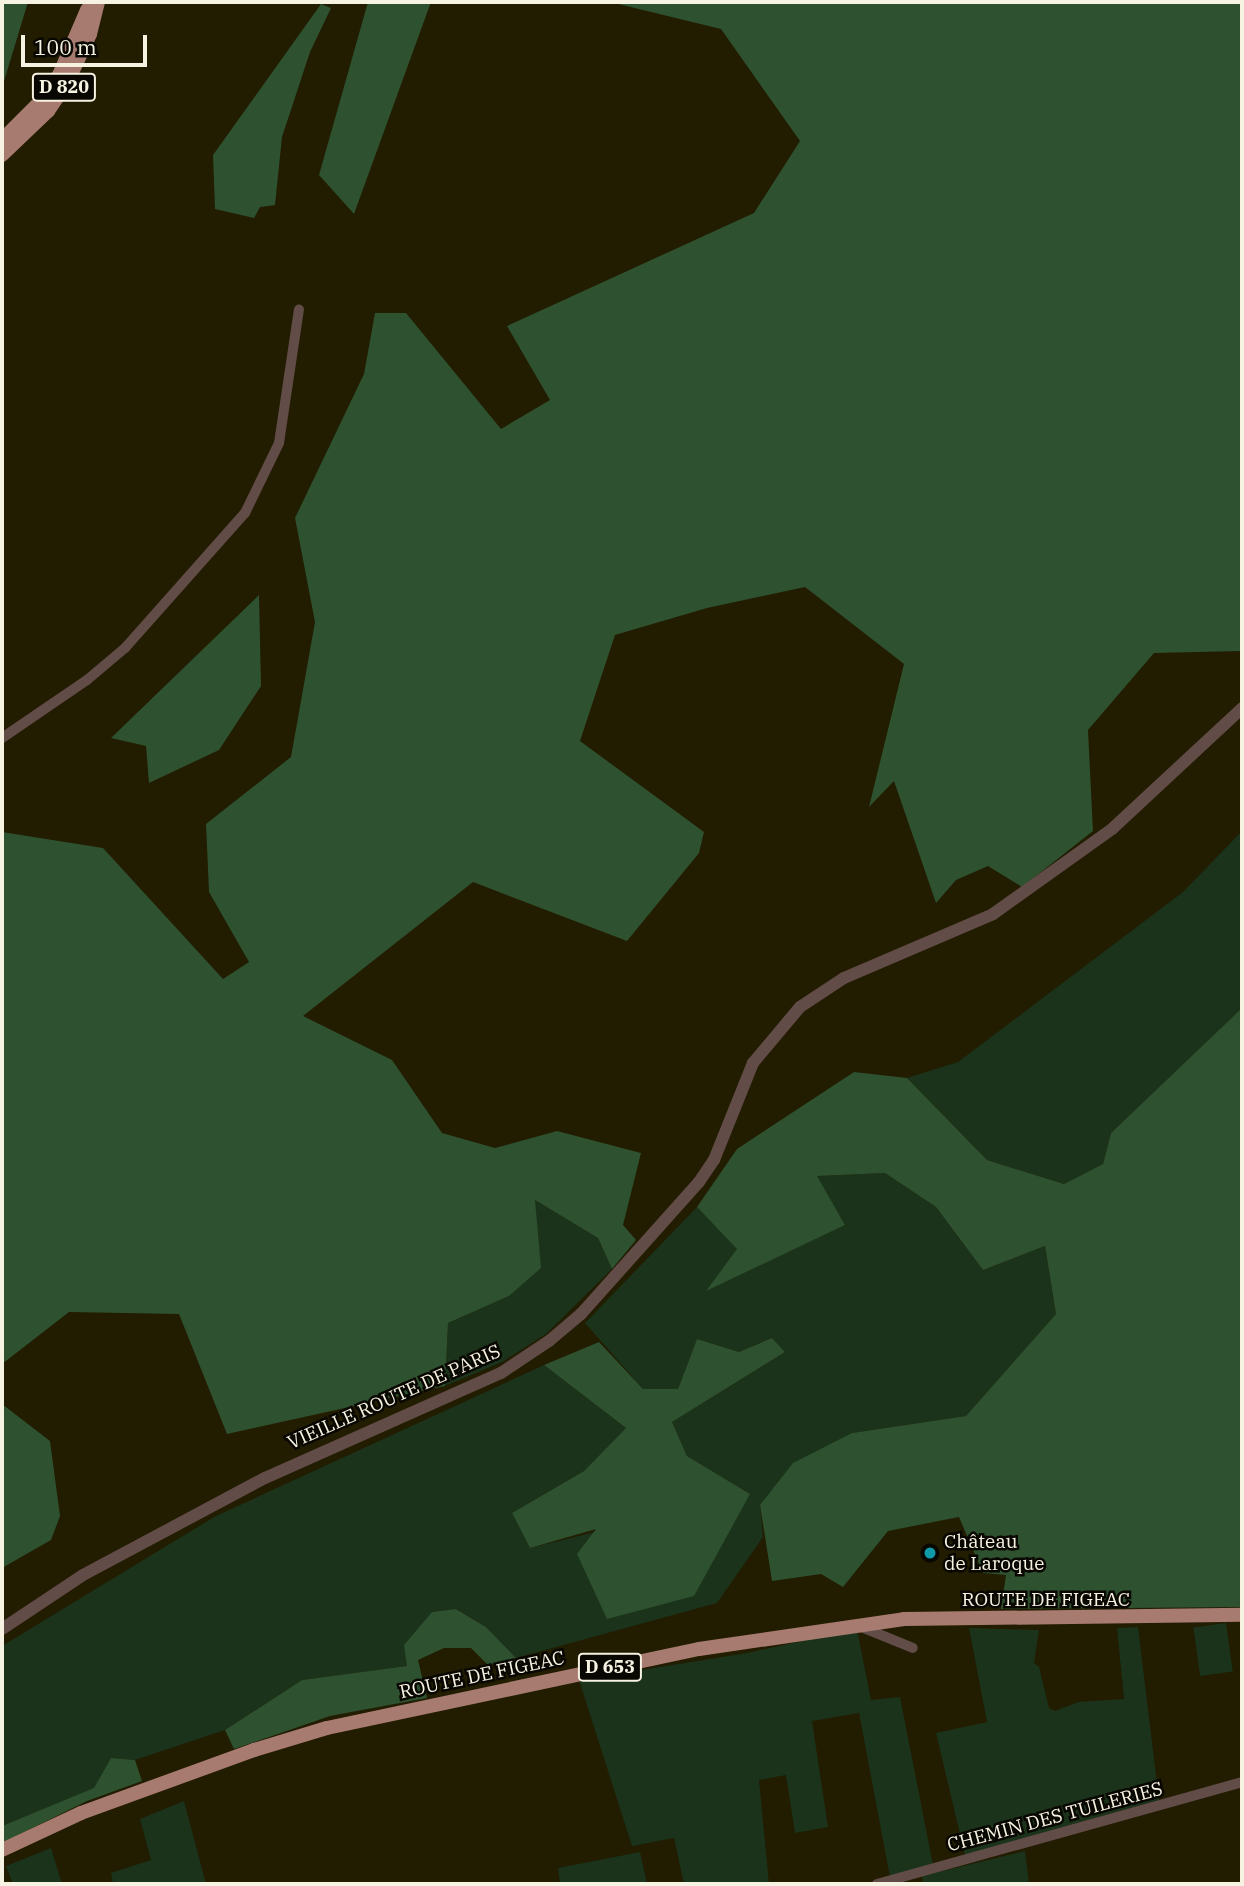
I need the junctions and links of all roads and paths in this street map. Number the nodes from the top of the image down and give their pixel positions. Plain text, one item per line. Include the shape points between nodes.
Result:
1 (89, 2) edge
2 (98, 2) edge
3 (2, 141) edge
4 (2, 155) edge
5 (299, 309) dead end
6 (1242, 708) edge
7 (2, 738) edge
8 (1242, 1615) edge
9 (857, 1623) junction
10 (2, 1629) edge
11 (913, 1648) dead end
12 (1242, 1782) edge
13 (2, 1850) edge
14 (877, 1884) edge

1 - 3 main road, D 820 via 61,73 40,103
2 - 4 main road, D 820 via 90,34 68,81 48,111
5 - 7 street via 279,443 245,513 125,648
6 - 10 street, VIEILLE ROUTE DE PARIS via 1112,829 993,914 844,978 800,1007 753,1063 714,1160 699,1182 581,1314 549,1341 501,1373 354,1435 254,1484 83,1575
8 - 9 main road, ROUTE DE FIGEAC / D 653
9 - 11 street
9 - 13 main road, ROUTE DE FIGEAC / D 653 via 699,1649 327,1728 176,1777 81,1813
12 - 14 street, CHEMIN DES TUILERIES

